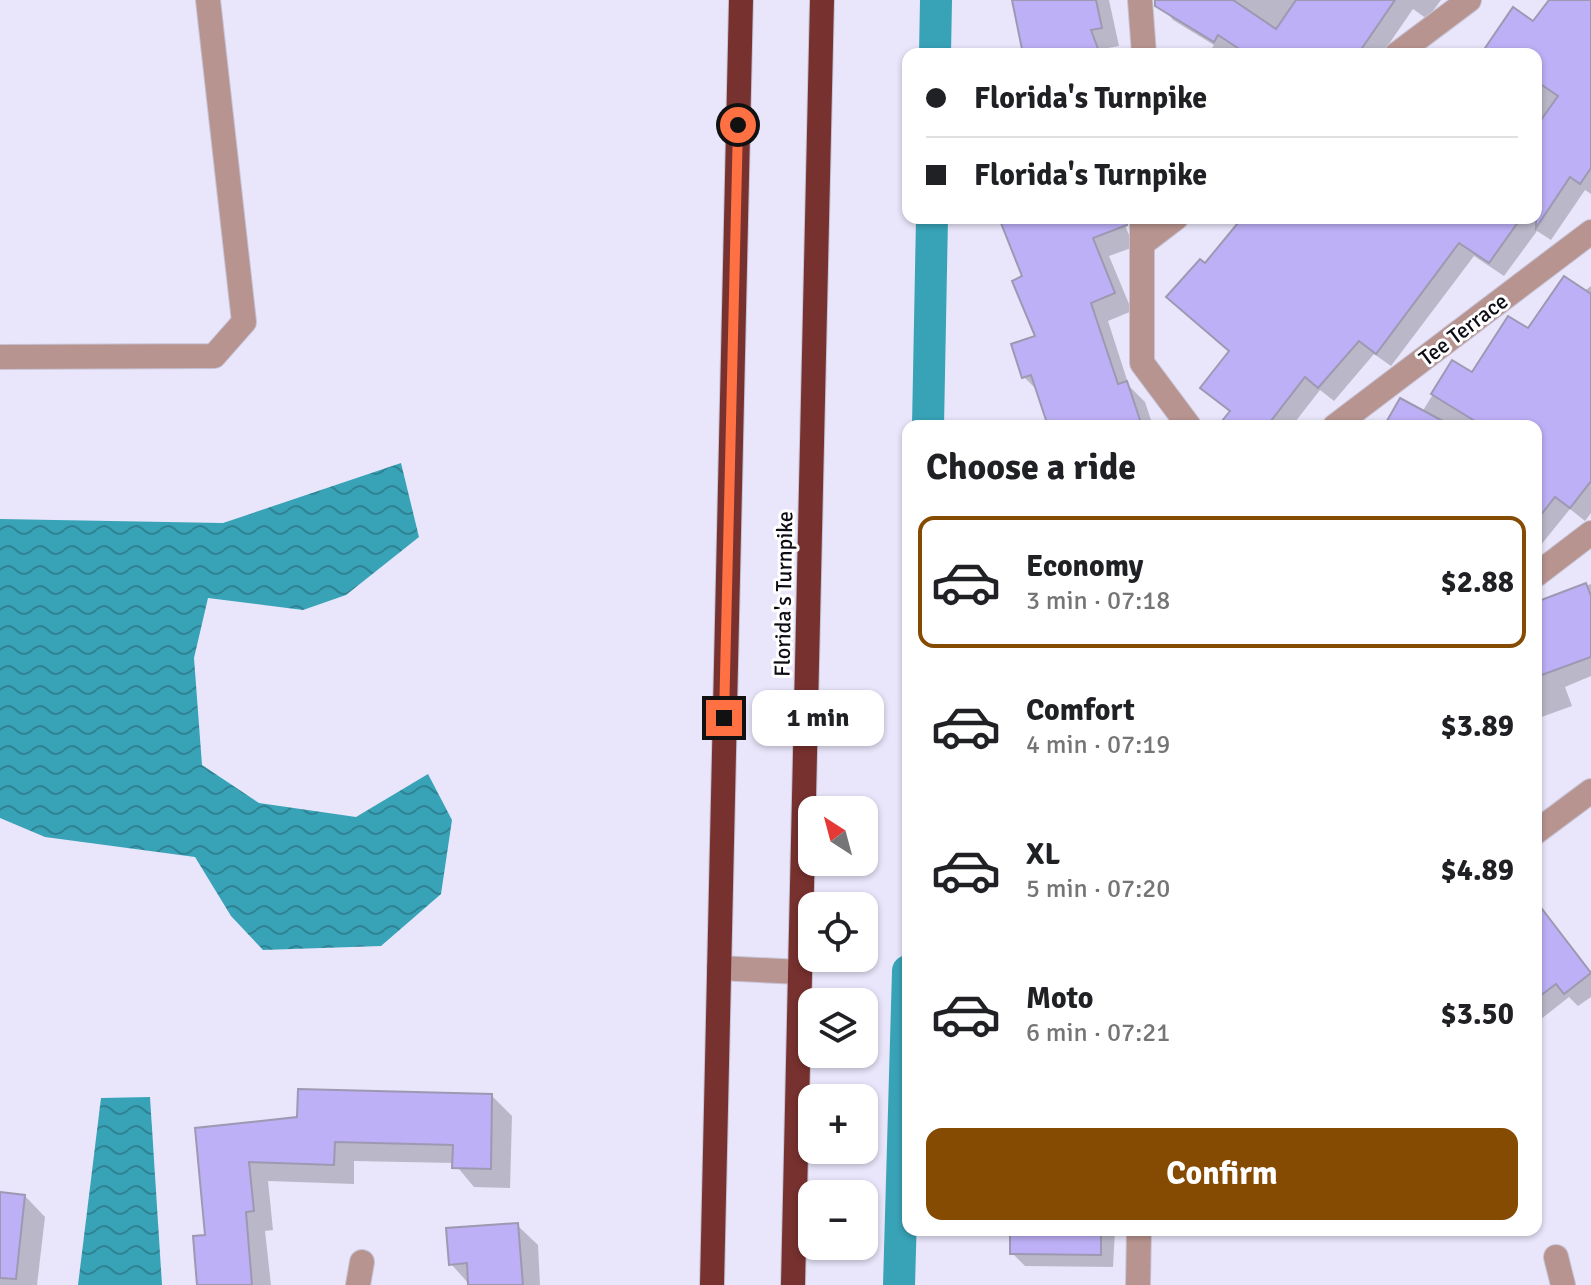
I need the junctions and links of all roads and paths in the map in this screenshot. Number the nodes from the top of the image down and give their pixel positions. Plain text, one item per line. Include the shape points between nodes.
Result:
1 (208, 0) edge
2 (741, 0) edge
3 (822, 0) edge
4 (1140, 0) edge
5 (1469, 0) edge
6 (1144, 48) edge
7 (1405, 48) edge
8 (1142, 224) edge
9 (1168, 224) edge
10 (1591, 232) edge
11 (1142, 244) junction
12 (0, 357) edge
13 (1185, 420) edge
14 (1343, 420) edge
15 (1591, 533) edge
16 (1542, 570) edge
17 (1591, 791) edge
18 (1542, 828) edge
19 (802, 892) edge
20 (719, 968) junction
21 (798, 972) edge
22 (800, 972) edge
23 (1139, 1236) edge
24 (1556, 1257) dead end
25 (712, 1285) edge
26 (793, 1285) edge
27 (1138, 1285) edge
28 (1563, 1285) edge

1 - 12 street via 244,322 214,356
2 - 20 highway
3 - 19 highway, Florida's Turnpike
4 - 6 street
5 - 7 street
8 - 11 street
9 - 11 street
10 - 14 street, Tee Terrace
11 - 13 street via 1142,363
15 - 16 street
17 - 18 street
20 - 21 street
20 - 25 highway
22 - 26 highway, Florida's Turnpike
23 - 27 street
24 - 28 street

